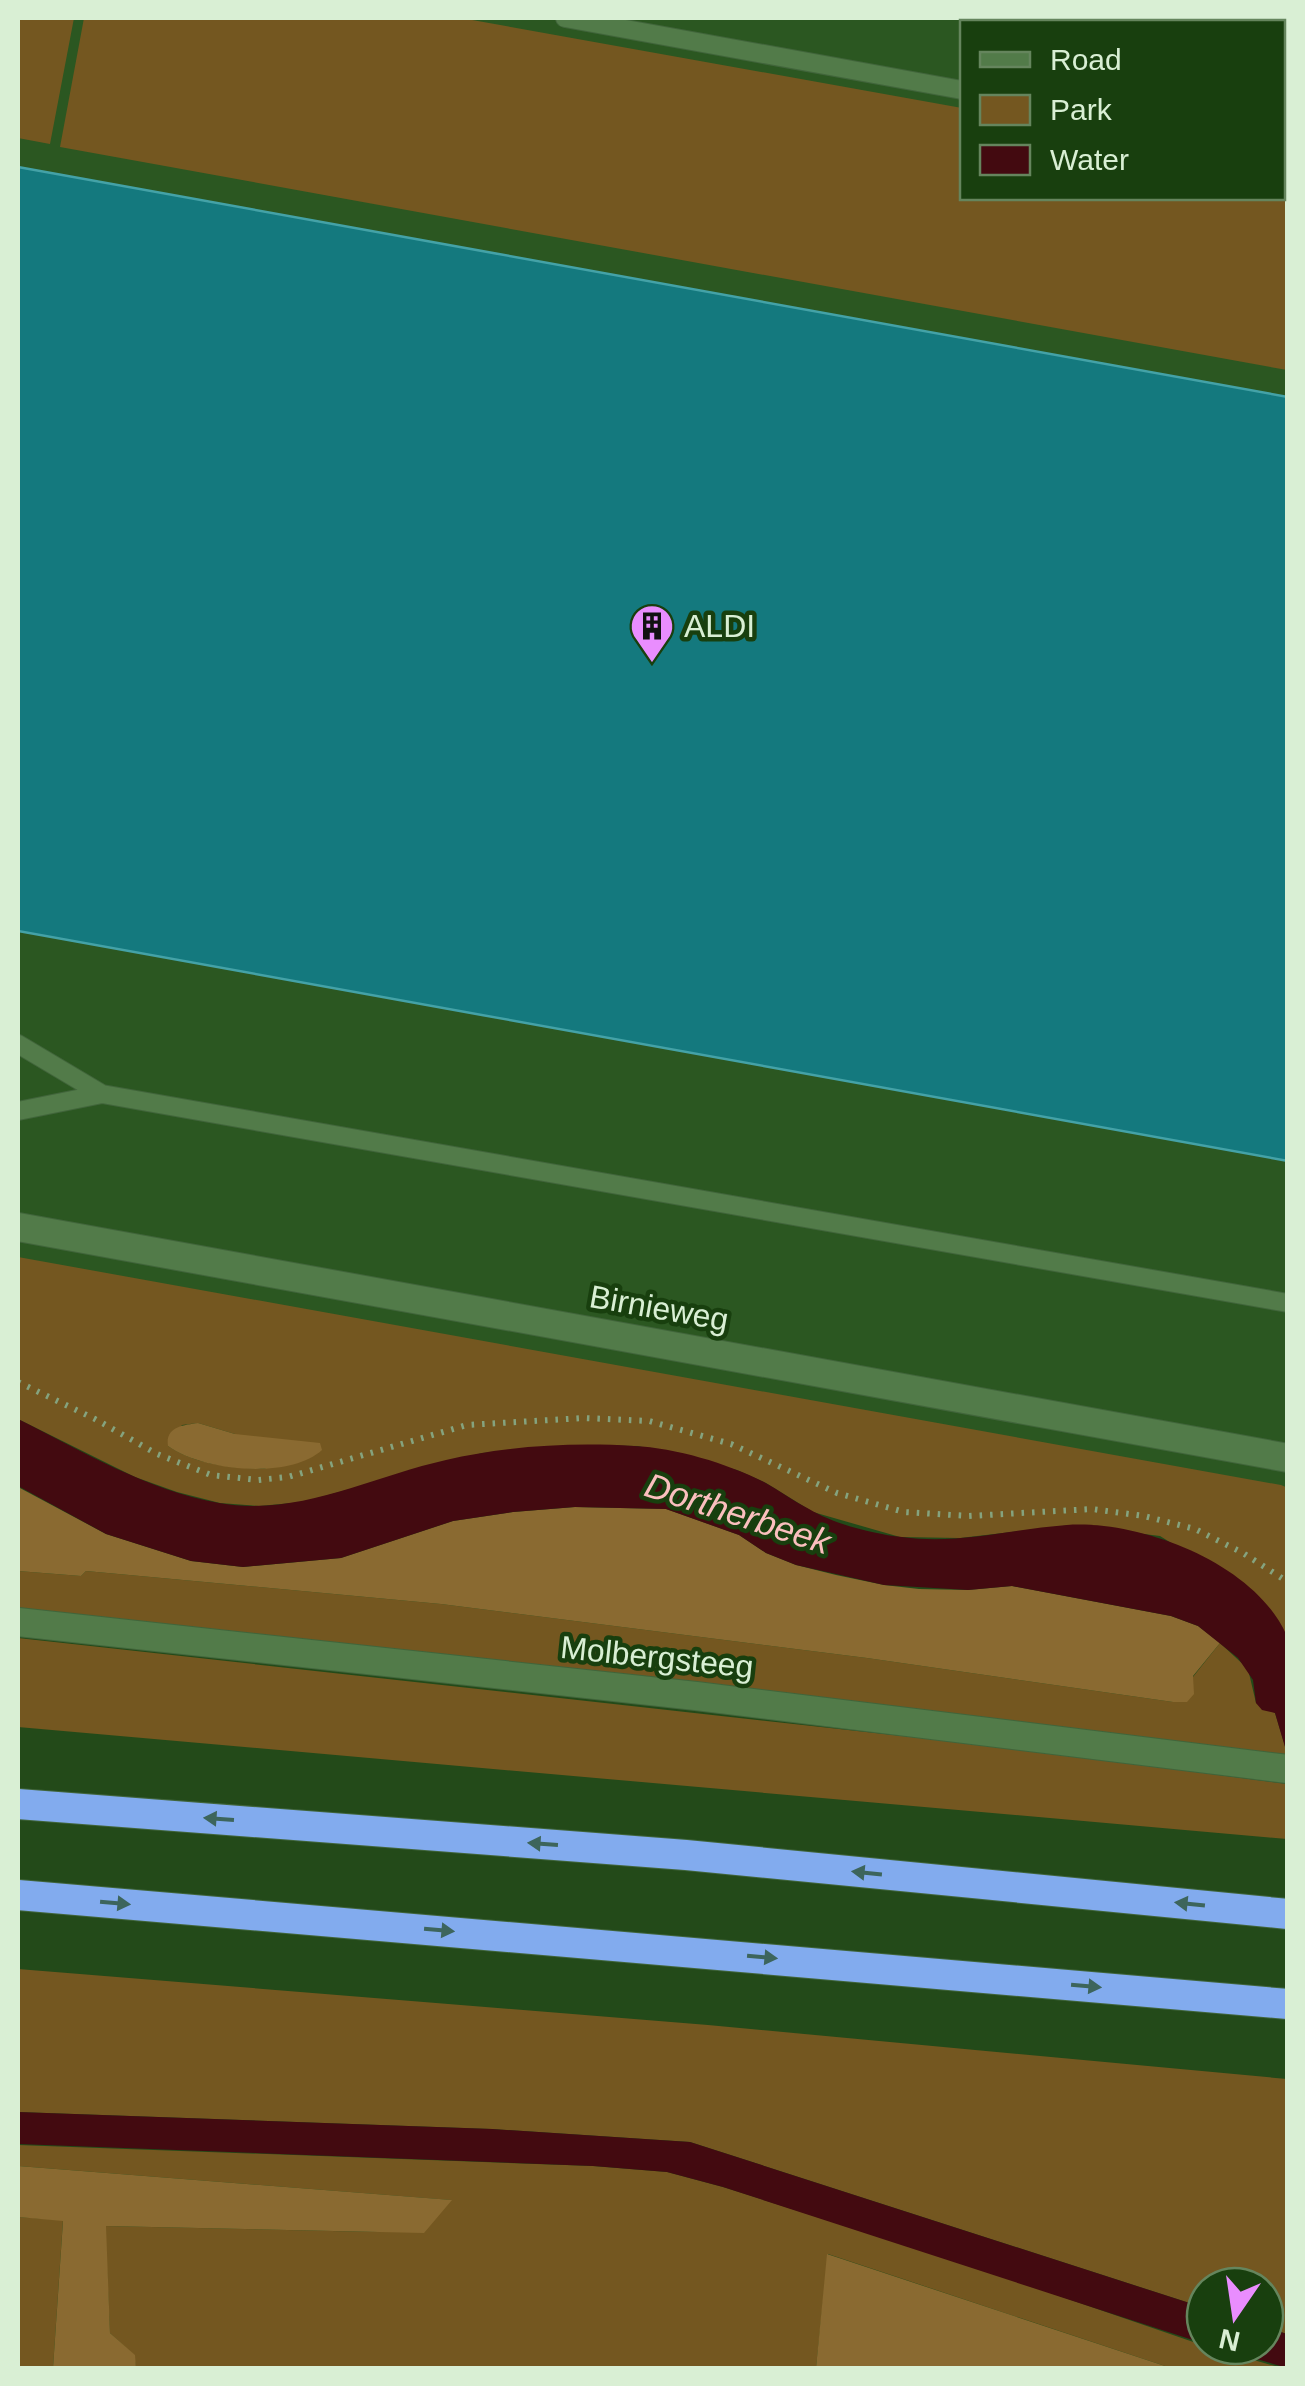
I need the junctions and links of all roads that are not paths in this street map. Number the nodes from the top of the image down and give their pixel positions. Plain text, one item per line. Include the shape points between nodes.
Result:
1 (565, 18) edge
2 (960, 90) edge
3 (18, 1044) edge
4 (102, 1094) junction
5 (18, 1112) edge
6 (18, 1227) edge
7 (1288, 1303) edge
8 (1288, 1458) edge
9 (18, 1622) edge
10 (1288, 1769) edge
11 (18, 1804) edge
12 (18, 1895) edge
13 (1288, 1914) edge
14 (1288, 2004) edge

1 - 2 lane
3 - 4 lane
4 - 5 lane
4 - 7 lane
6 - 8 street, Birnieweg
9 - 10 street, Molbergsteeg
13 -> 11 highway via 686,1855
12 -> 14 highway

